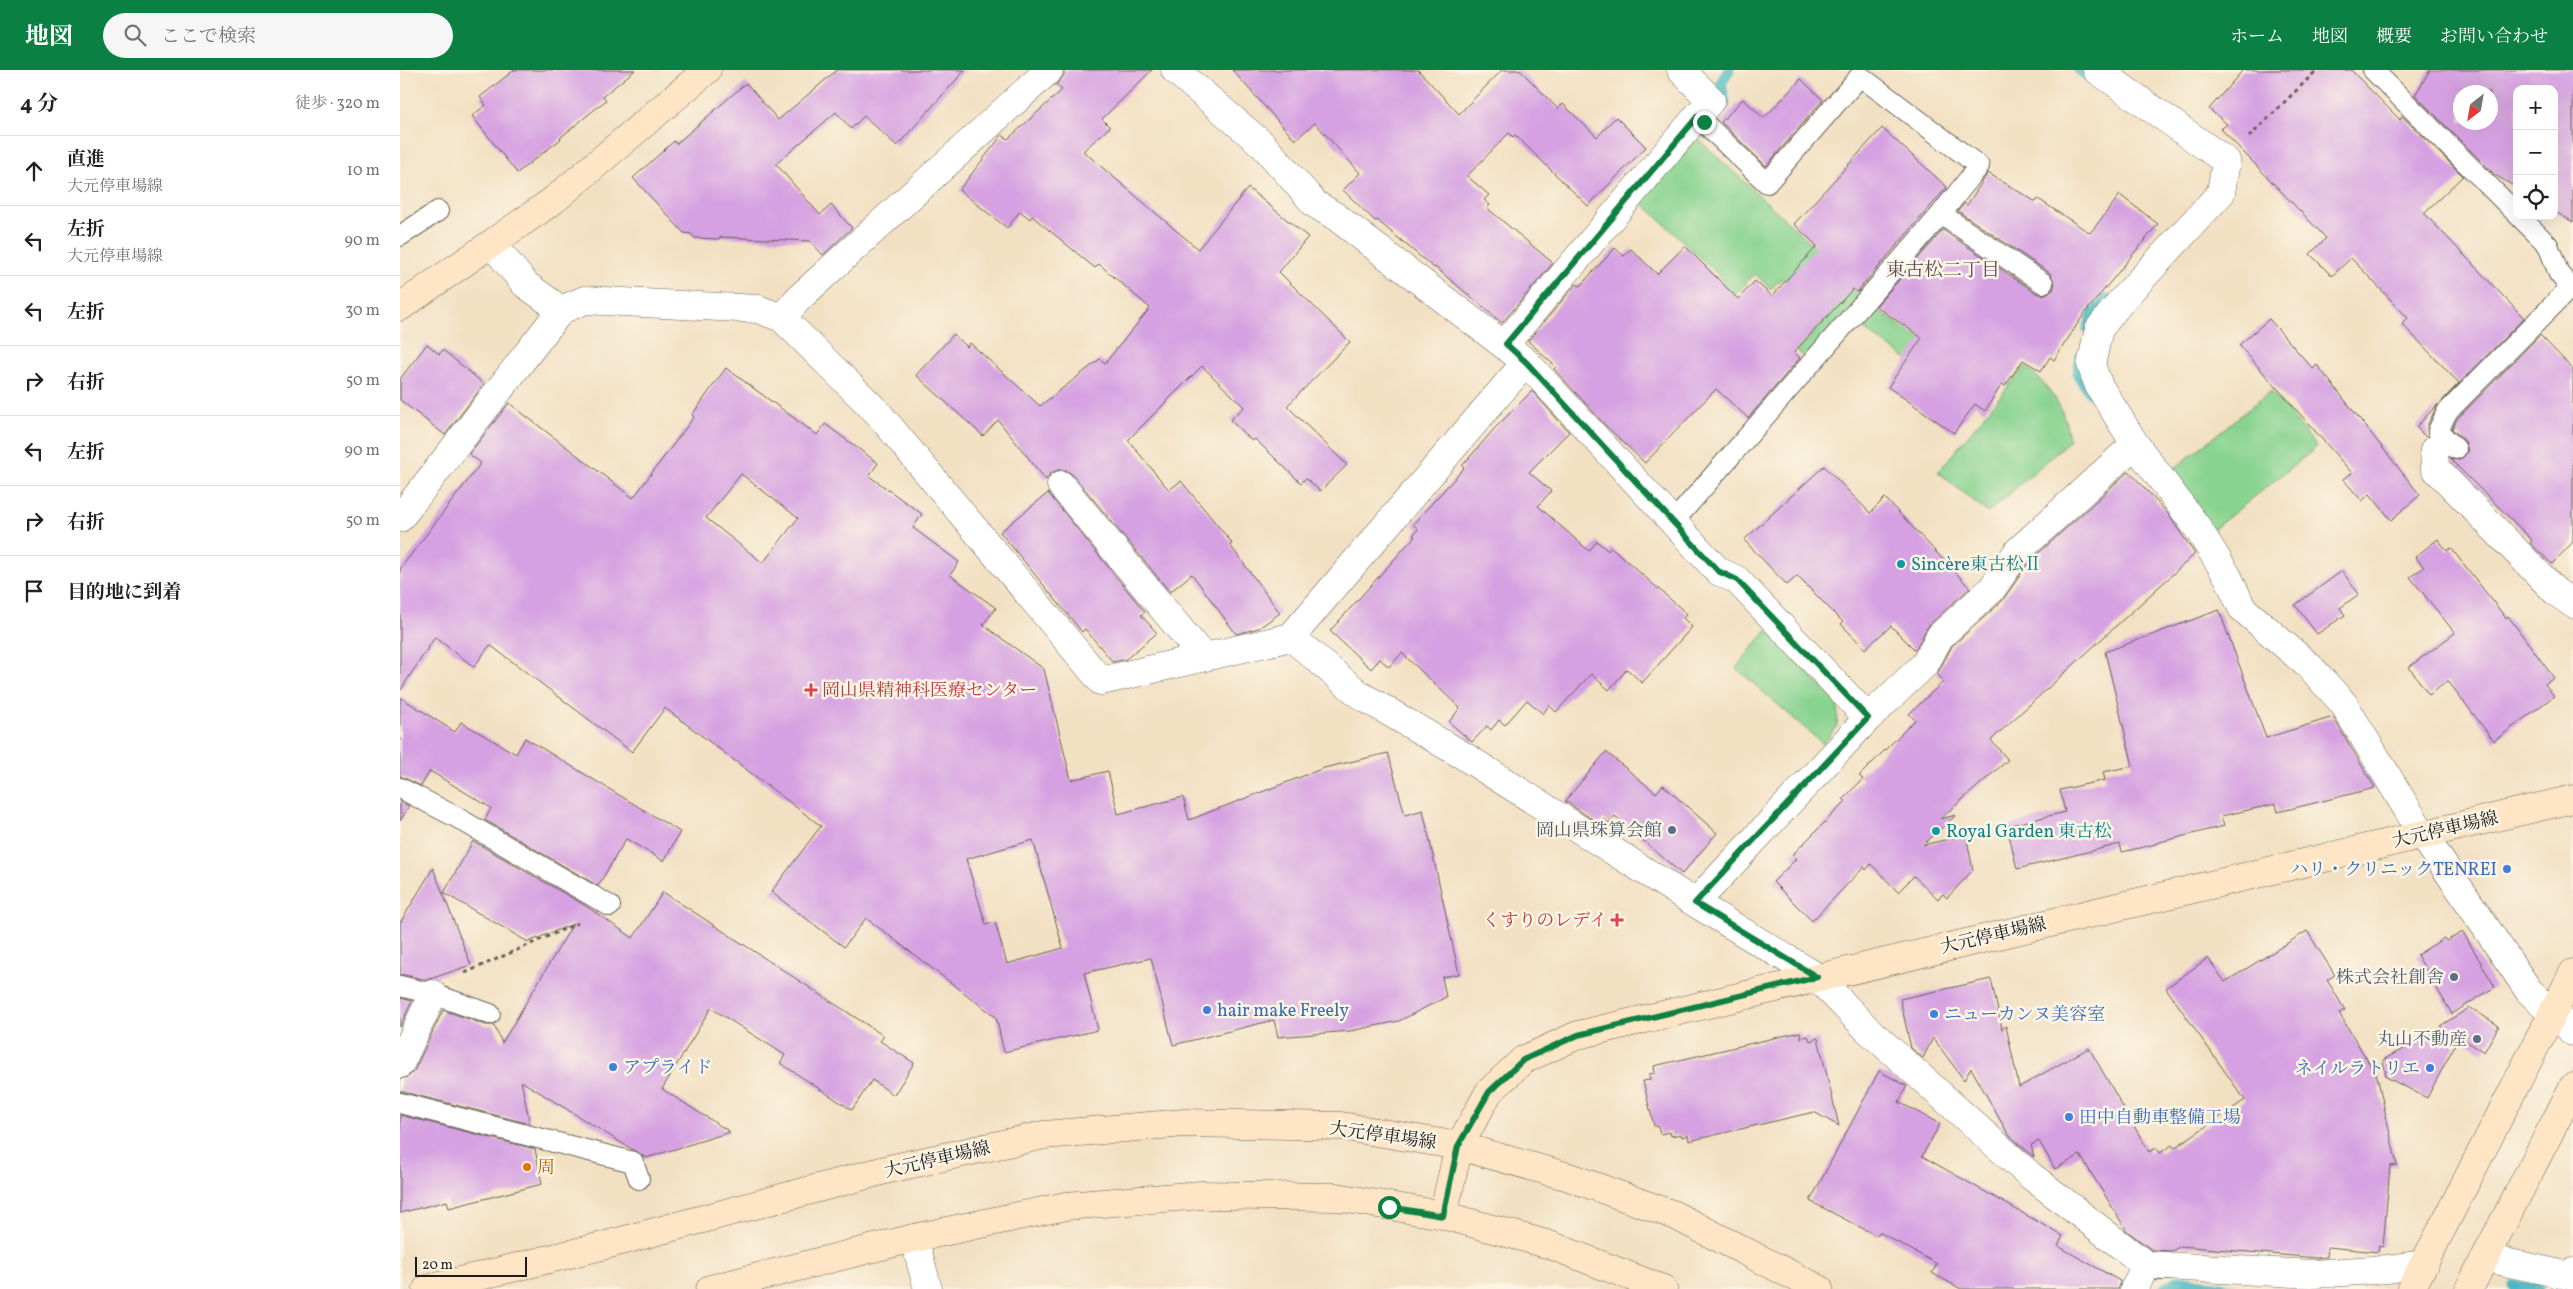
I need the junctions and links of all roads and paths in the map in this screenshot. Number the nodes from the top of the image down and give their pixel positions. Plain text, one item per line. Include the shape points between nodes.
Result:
1 (706, 70) edge
2 (1049, 70) edge
3 (1175, 70) edge
4 (1681, 70) edge
5 (2097, 70) edge
6 (2316, 70) edge
7 (2373, 70) edge
8 (1703, 122) junction
9 (2226, 161) junction
10 (2513, 210) edge
11 (438, 211) dead end
12 (1941, 214) junction
13 (2523, 220) edge
14 (400, 236) edge
15 (493, 245) junction
16 (2043, 283) dead end
17 (2572, 289) edge
18 (400, 307) edge
19 (560, 310) junction
20 (782, 318) junction
21 (1506, 344) junction
22 (1526, 362) junction
23 (2135, 444) junction
24 (2445, 449) joint
25 (1061, 485) dead end
26 (400, 518) edge
27 (1674, 522) junction
28 (2573, 604) edge
29 (1291, 637) junction
30 (1203, 657) junction
31 (1868, 718) junction
32 (400, 788) edge
33 (2573, 799) edge
34 (2423, 834) junction
35 (1695, 903) junction
36 (610, 906) joint
37 (2573, 973) edge
38 (1817, 977) junction
39 (400, 986) edge
40 (433, 994) junction
41 (490, 1014) dead end
42 (2563, 1023) edge
43 (400, 1064) edge
44 (2573, 1087) edge
45 (400, 1103) edge
46 (1458, 1146) junction
47 (639, 1179) dead end
48 (1443, 1216) junction
49 (914, 1238) junction
50 (2486, 1258) junction
51 (2424, 1264) junction
52 (2146, 1265) junction
53 (2572, 1276) edge
54 (427, 1289) edge
55 (710, 1289) edge
56 (928, 1289) edge
57 (1663, 1289) edge
58 (1819, 1289) edge
59 (2134, 1289) edge
60 (2411, 1289) edge
61 (2469, 1289) edge

1 - 15 main road via 554,200
2 - 20 street via 798,299
3 - 21 street via 1263,144 1315,204
4 - 8 street via 1711,100
5 - 9 street
6 - 9 path
7 - 10 lane
8 - 12 lane via 1767,184 1860,76 1979,166
8 - 21 street
9 - 23 street via 2221,193 2099,329 2091,365 2099,386
11 - 14 lane
12 - 16 lane
12 - 27 lane
13 - 17 lane via 2548,245 2559,274
15 - 18 main road
15 - 19 street via 524,284
17 - 24 lane via 2447,412 2438,432
19 - 20 street via 585,300 758,309
19 - 26 street
20 - 30 street via 878,413 1101,681
21 - 22 street
22 - 27 street
22 - 29 street
23 - 31 street via 2018,551 1991,590 1940,636 1924,664
23 - 34 street via 2197,526 2228,577 2242,608 2309,666 2344,703
24 - 28 street via 2435,468 2556,592
25 - 30 street
27 - 31 street via 1718,571 1737,580
29 - 30 street
29 - 35 street via 1360,696 1464,756
31 - 35 street
32 - 36 lane
33 - 34 main road, 大元停車場線
34 - 38 main road, 大元停車場線
34 - 42 street via 2529,991
35 - 38 street
36 - 40 path via 569,928 437,986
37 - 42 main road
38 - 46 main road, 大元停車場線 via 1578,1035 1523,1060 1489,1092
38 - 52 street via 1866,1028 2031,1176
39 - 40 lane
40 - 41 lane
40 - 43 street
42 - 51 main road
44 - 50 main road
45 - 47 lane via 633,1162
46 - 48 main road, 大元停車場線
46 - 54 main road, 大元停車場線 via 1341,1126 1184,1123 1044,1135 889,1169
46 - 58 main road via 1570,1177 1674,1215
48 - 49 main road via 1336,1197 1201,1195 1066,1206
48 - 57 main road via 1550,1245
49 - 55 main road
49 - 56 street
50 - 53 street
50 - 61 main road
51 - 52 street via 2314,1274
51 - 60 main road
52 - 59 street

